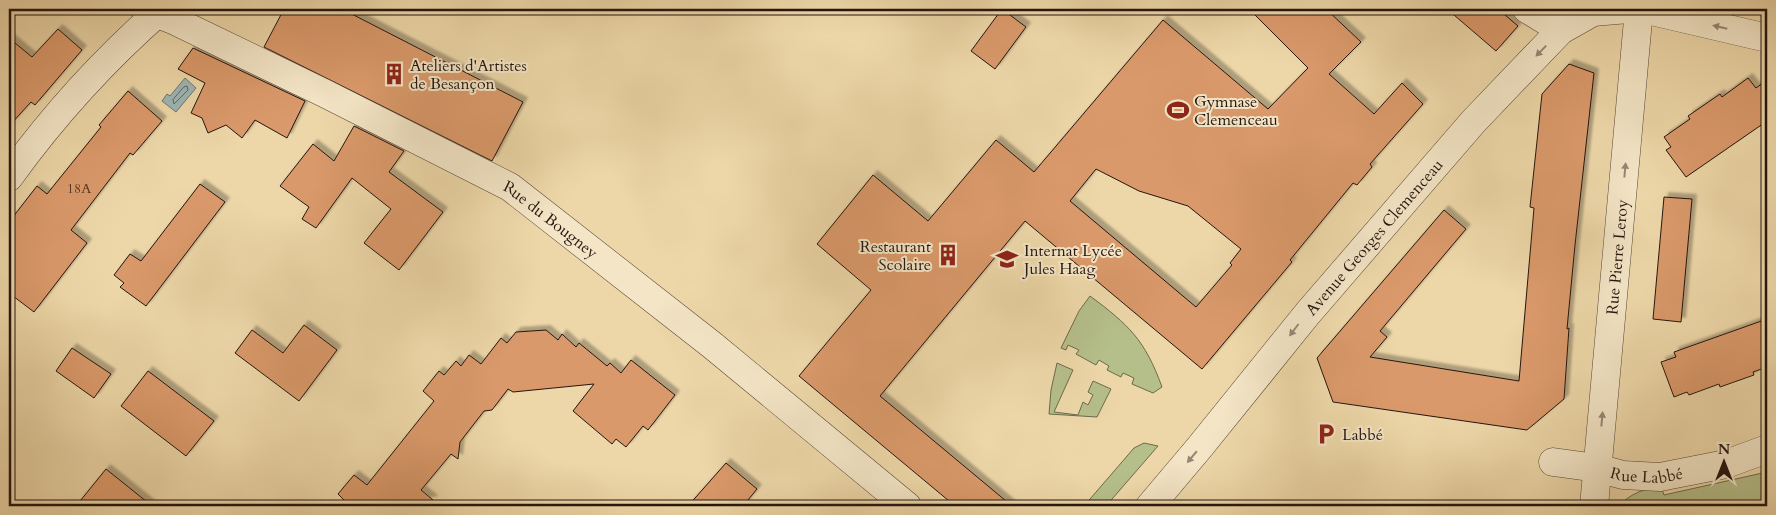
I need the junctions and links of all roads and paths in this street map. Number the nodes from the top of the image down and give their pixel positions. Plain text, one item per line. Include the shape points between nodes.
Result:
1 (1527, 9) edge
2 (1628, 9) edge
3 (1639, 9) edge
4 (1643, 9) edge
5 (154, 10) edge
6 (1562, 30) junction
7 (1767, 38) edge
8 (9, 177) edge
9 (1767, 449) edge
10 (1553, 462) dead end
11 (1597, 468) junction
12 (907, 506) edge
13 (1150, 506) edge
14 (1594, 506) edge

1 - 6 street
2 - 6 street, Avenue Georges Clemenceau via 1593,12
11 -> 3 street, Rue Pierre Leroy
7 -> 4 street
5 - 8 street via 74,98
5 - 12 street, Rue du Bougney via 510,187 712,345
6 -> 13 street, Avenue Georges Clemenceau via 1473,122 1314,305
9 - 11 street, Rue Labbé via 1726,464 1660,477 1623,475
10 - 11 street, Rue Labbé
11 - 14 street, Rue Pierre Leroy

